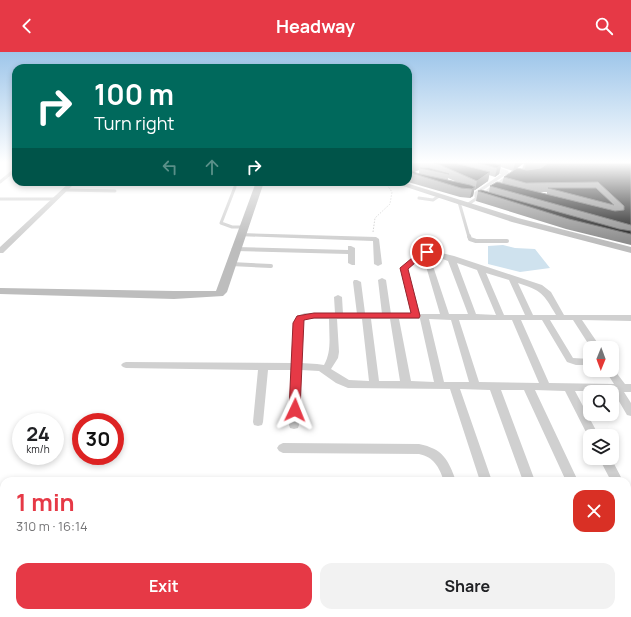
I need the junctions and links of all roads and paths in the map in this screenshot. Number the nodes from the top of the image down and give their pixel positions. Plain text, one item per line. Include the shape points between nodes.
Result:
1 (234, 189) edge
2 (257, 189) edge
3 (390, 189) edge
4 (420, 189) edge
5 (484, 189) edge
6 (489, 189) edge
7 (65, 190) joint
8 (115, 191) dead end
9 (471, 193) edge
10 (439, 196) junction
11 (477, 196) junction
12 (418, 198) dead end
13 (486, 198) edge
14 (0, 199) edge
15 (55, 199) junction
16 (463, 204) junction
17 (242, 231) junction
18 (373, 232) dead end
19 (351, 238) junction
20 (507, 241) dead end
21 (235, 249) junction
22 (631, 250) edge
23 (0, 251) edge
24 (352, 252) junction
25 (425, 252) junction
26 (451, 258) junction
27 (352, 263) dead end
28 (230, 264) junction
29 (378, 264) dead end
30 (271, 266) dead end
31 (480, 267) junction
32 (512, 278) junction
33 (382, 280) dead end
34 (357, 282) dead end
35 (0, 291) edge
36 (338, 296) dead end
37 (336, 315) junction
38 (363, 315) junction
39 (391, 316) junction
40 (420, 316) junction
41 (449, 316) junction
42 (473, 316) junction
43 (501, 317) junction
44 (515, 317) junction
45 (530, 317) junction
46 (544, 317) junction
47 (561, 317) junction
48 (576, 318) junction
49 (631, 318) edge
50 (591, 341) edge
51 (583, 362) edge
52 (126, 365) dead end
53 (263, 366) junction
54 (296, 367) junction
55 (326, 370) junction
56 (615, 377) edge
57 (374, 384) junction
58 (406, 384) junction
59 (440, 386) junction
60 (454, 386) junction
61 (475, 386) junction
62 (494, 386) junction
63 (528, 387) junction
64 (546, 387) junction
65 (568, 387) junction
66 (623, 388) edge
67 (631, 412) edge
68 (258, 422) dead end
69 (294, 425) dead end
70 (589, 429) edge
71 (283, 448) dead end
72 (609, 465) edge
73 (449, 477) edge
74 (485, 477) edge
75 (528, 477) edge
76 (570, 477) edge
77 (615, 477) edge

1 - 17 lane via 221,223
2 - 17 street
3 - 18 path via 391,201 375,218
4 - 10 street
5 - 11 lane
6 - 11 lane
7 - 8 lane
7 - 15 street
9 - 11 lane
10 - 12 lane via 433,200
10 - 16 street
11 - 13 lane
11 - 16 lane
14 - 15 lane
15 - 23 street
16 - 20 lane via 470,239
16 - 22 street
17 - 19 street
17 - 21 street
19 - 24 street
19 - 29 street via 376,239
21 - 24 street
21 - 28 street
24 - 27 street
25 - 26 street
25 - 40 street via 404,268
25 - 41 street
26 - 31 street
26 - 42 street
28 - 30 lane
28 - 35 street via 221,292 215,295
31 - 32 street
31 - 43 street
32 - 45 street
32 - 47 street via 542,289
33 - 39 street
34 - 38 street
36 - 37 street
37 - 38 street
37 - 54 street via 309,315 300,318
37 - 55 street via 334,352
38 - 39 street
38 - 57 street
39 - 40 street
39 - 58 street
40 - 41 street
40 - 59 street
41 - 42 street
41 - 61 street
42 - 43 street
43 - 44 street
44 - 45 street
44 - 64 street
45 - 46 street
46 - 47 street
46 - 51 street via 570,360
47 - 48 street
48 - 49 street
48 - 50 street
52 - 53 street
53 - 54 street
53 - 68 street
54 - 55 street via 317,367
54 - 69 street
55 - 57 street via 344,383
56 - 66 street
57 - 58 street
58 - 59 street
59 - 60 street
60 - 61 street
60 - 74 street
61 - 62 street
62 - 63 street
62 - 75 street
63 - 64 street
63 - 76 street
64 - 65 street
65 - 66 street
65 - 70 street
66 - 67 street
71 - 73 street via 431,451 445,466
72 - 77 street

